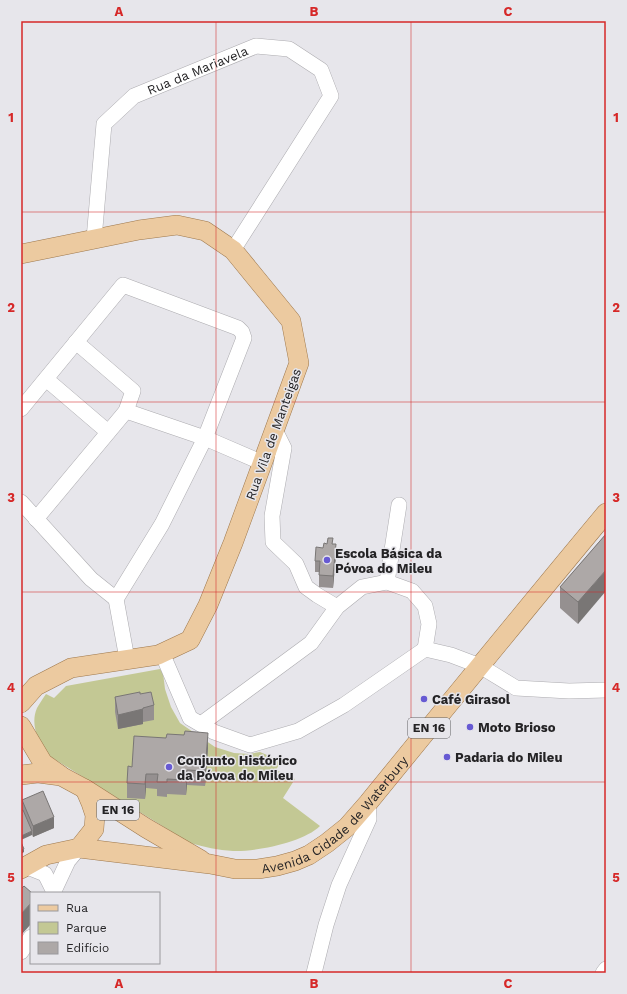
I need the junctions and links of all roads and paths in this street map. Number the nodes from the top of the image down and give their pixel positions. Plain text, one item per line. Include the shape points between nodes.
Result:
1 (94, 239) junction
2 (233, 250) junction
3 (21, 254) edge
4 (76, 342) junction
5 (46, 379) junction
6 (21, 409) edge
7 (126, 410) junction
8 (275, 430) junction
9 (108, 432) junction
10 (205, 438) junction
11 (263, 463) junction
12 (21, 502) edge
13 (399, 506) dead end
14 (606, 513) edge
15 (36, 519) junction
16 (387, 582) junction
17 (116, 599) junction
18 (337, 606) junction
19 (425, 649) junction
20 (162, 653) junction
21 (127, 659) junction
22 (480, 666) junction
23 (606, 690) edge
24 (21, 703) edge
25 (201, 724) junction
26 (21, 726) edge
27 (21, 775) edge
28 (61, 776) junction
29 (21, 784) edge
30 (88, 796) junction
31 (368, 803) junction
32 (79, 848) junction
33 (210, 864) junction
34 (23, 868) edge
35 (54, 892) edge
36 (30, 938) edge
37 (21, 952) edge
38 (606, 969) edge
39 (314, 973) edge
40 (603, 973) edge

1 - 2 main road, Rua Vila de Manteigas via 177,225 205,231
1 - 2 street, Rua da Mariavela via 104,124 134,96 241,52 256,46 289,49 321,70 331,96
1 - 3 main road, Rua Vila de Manteigas
2 - 8 main road, Rua Vila de Manteigas via 291,321 299,363
4 - 5 street
4 - 7 street via 133,391
4 - 10 street via 123,286 238,328 244,338
5 - 6 street
5 - 9 street
7 - 9 street
7 - 10 street
8 - 11 main road, Rua Vila de Manteigas
8 - 18 street via 284,448 272,516 273,542 296,564 306,587
9 - 15 street
10 - 11 street
10 - 17 street via 162,524
11 - 20 main road, Rua Vila de Manteigas via 208,605 190,640
12 - 15 street
13 - 16 street
14 - 22 main road, Avenida Cidade de Waterbury / EN 16
15 - 17 street via 91,579
16 - 18 street via 362,587
16 - 19 street via 412,591 425,606 429,624
17 - 21 street
18 - 25 street via 311,643
19 - 22 street
19 - 25 street via 344,705 298,731 250,745 214,732
20 - 21 main road, Rua Vila de Manteigas
20 - 25 street via 190,718
21 - 24 main road, Rua Vila de Manteigas via 71,668 36,686
22 - 23 street via 516,688
22 - 31 main road, Avenida Cidade de Waterbury / EN 16
26 - 28 main road via 43,763
27 - 28 main road, EN 16 via 38,773
28 - 30 main road, EN 16
29 - 30 main road, EN 16 via 40,782
30 - 32 main road via 95,815 94,829
30 - 33 main road, EN 16
31 - 33 main road, Avenida Cidade de Waterbury / EN 16 via 347,827 327,843 295,861 258,869 235,869
31 - 39 street via 369,819 339,885
32 - 33 main road, EN 16
32 - 34 main road, EN 16 via 46,854
32 - 35 street via 68,861
34 - 35 street via 45,874
36 - 37 street
38 - 40 street

